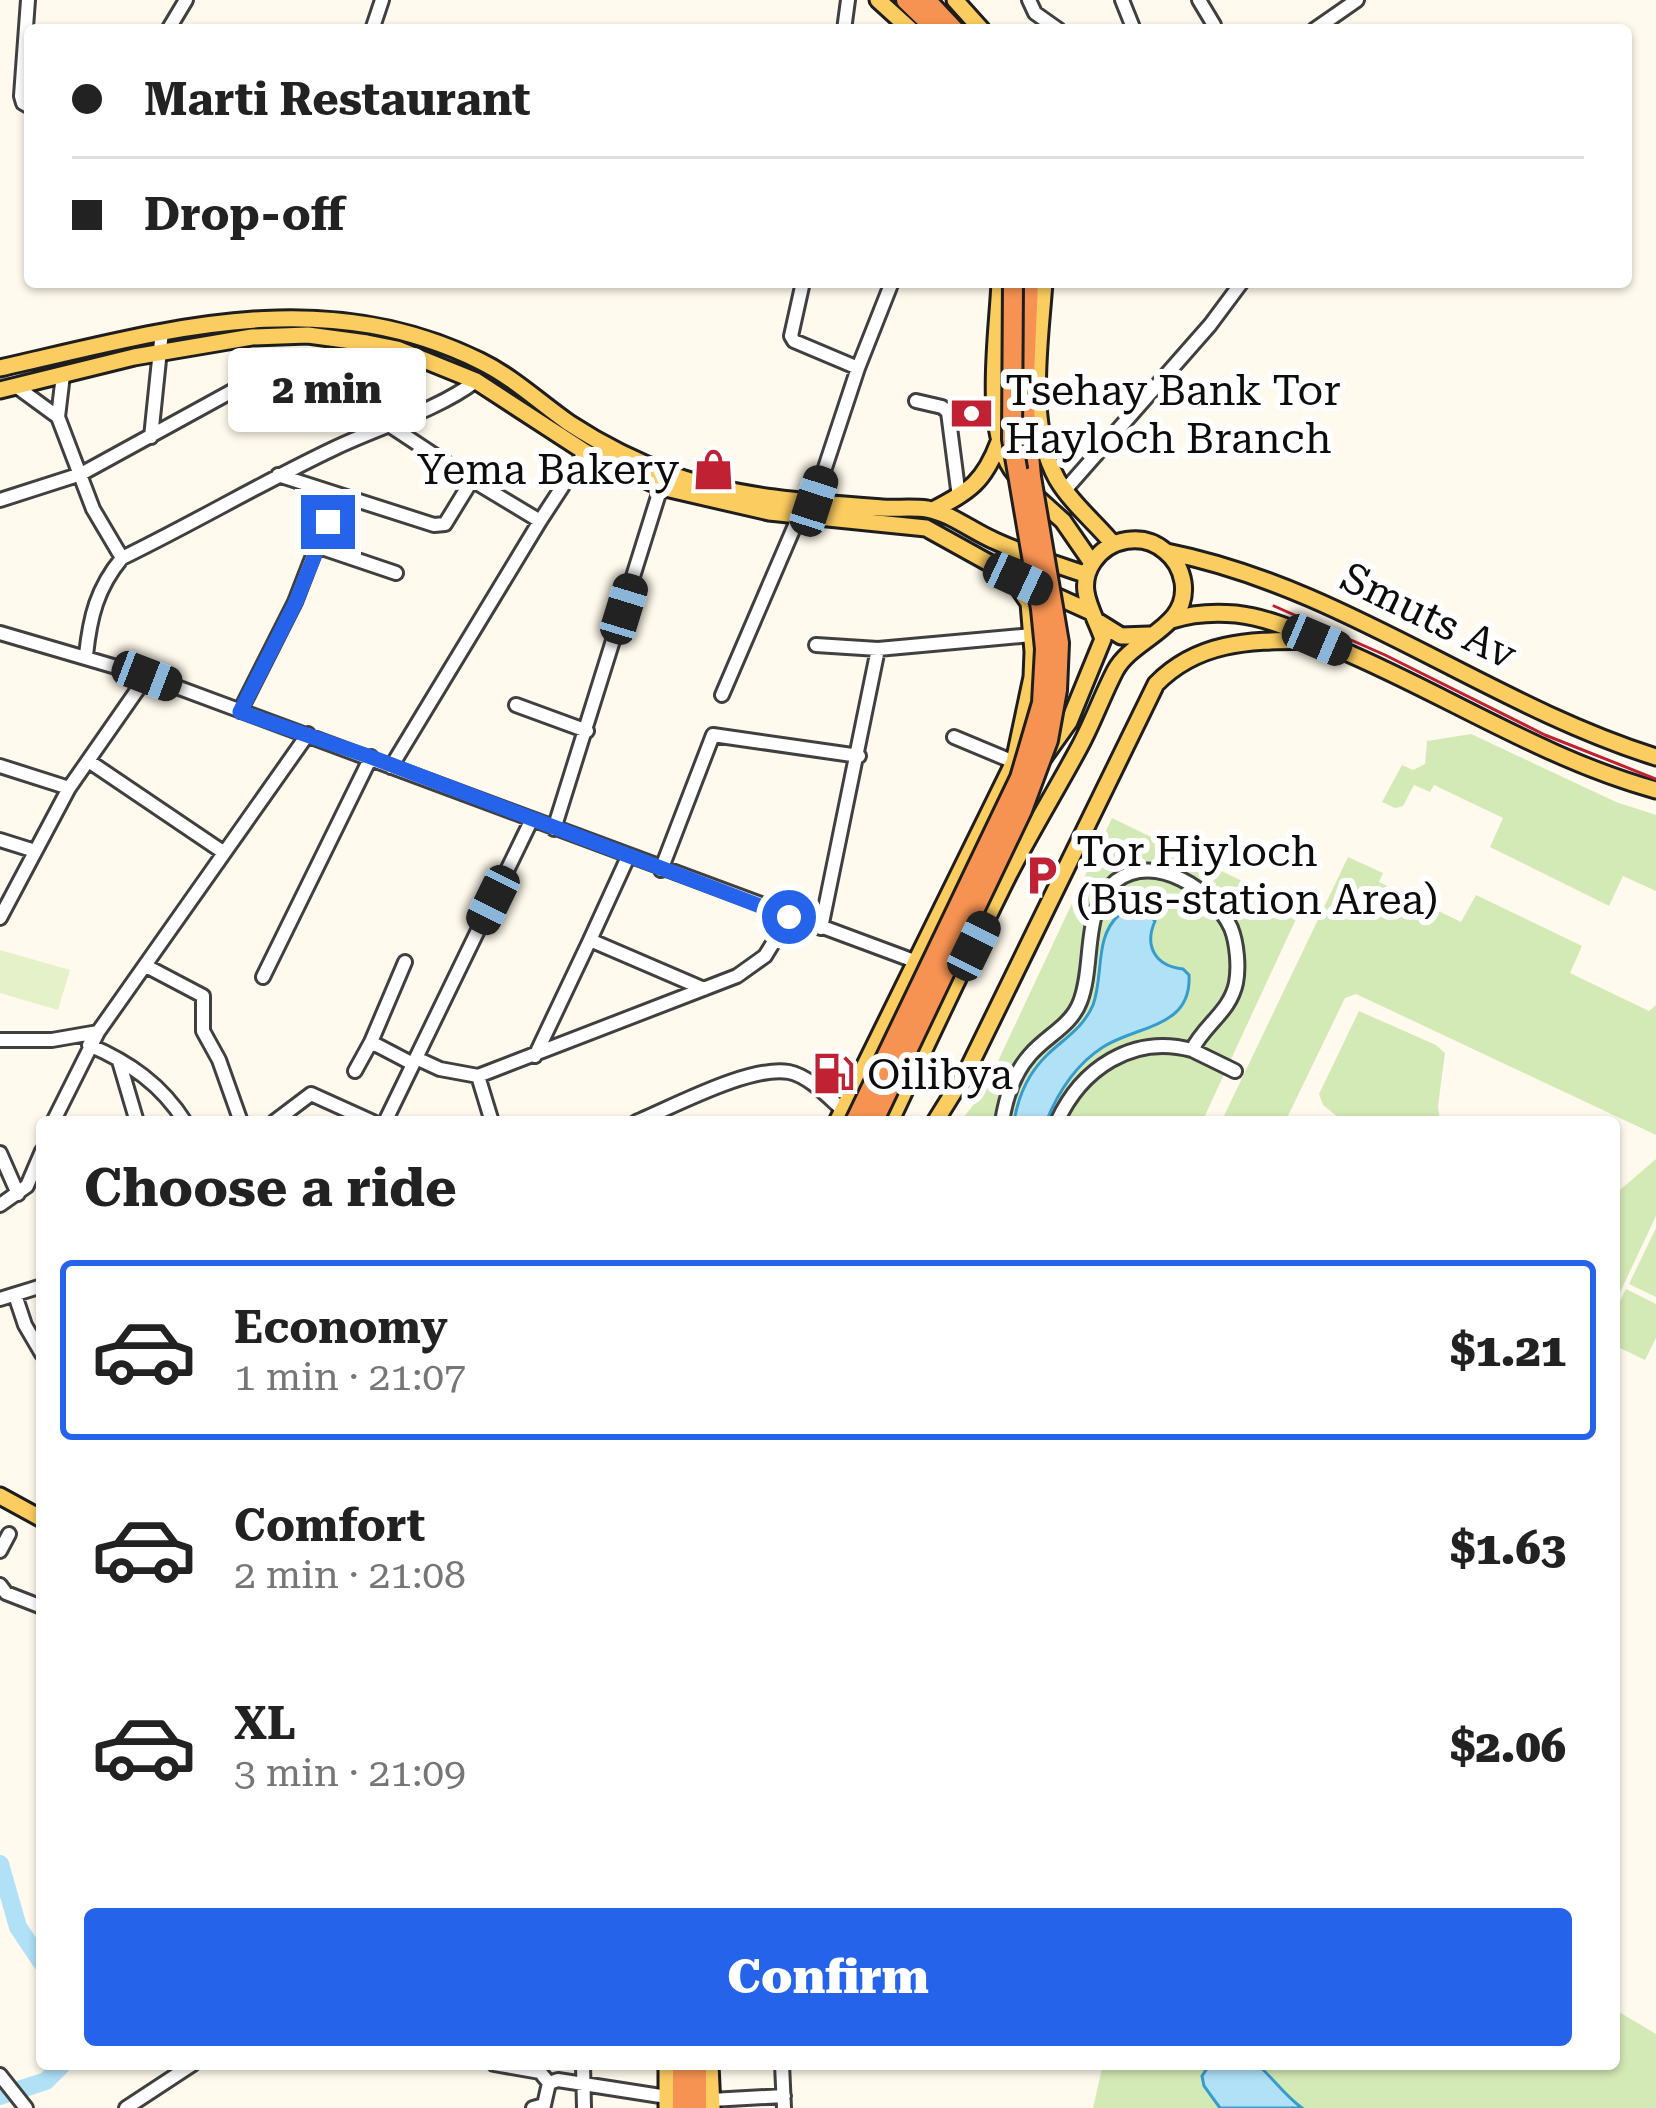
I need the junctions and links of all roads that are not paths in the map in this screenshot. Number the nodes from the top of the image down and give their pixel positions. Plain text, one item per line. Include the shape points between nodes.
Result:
1 (878, 0) edge
2 (906, 0) edge
3 (926, 0) edge
4 (956, 0) edge
5 (1029, 0) edge
6 (1357, 0) edge
7 (904, 24) edge
8 (931, 24) edge
9 (948, 24) edge
10 (977, 24) edge
11 (1051, 24) edge
12 (1323, 24) edge
13 (24, 55) edge
14 (24, 104) edge
15 (802, 288) edge
16 (890, 288) edge
17 (1000, 288) edge
18 (1013, 288) edge
19 (1029, 288) edge
20 (1043, 288) edge
21 (1238, 288) edge
22 (162, 331) junction
23 (158, 352) junction
24 (0, 368) edge
25 (858, 368) junction
26 (63, 376) junction
27 (476, 381) junction
28 (8, 389) edge
29 (236, 389) dead end
30 (916, 400) dead end
31 (58, 417) junction
32 (386, 424) junction
33 (151, 437) junction
34 (1000, 439) junction
35 (585, 452) junction
36 (81, 474) junction
37 (278, 475) junction
38 (472, 480) junction
39 (662, 487) junction
40 (1065, 490) junction
41 (337, 496) junction
42 (959, 497) junction
43 (0, 500) edge
44 (744, 500) junction
45 (814, 501) junction
46 (933, 510) junction
47 (799, 516) junction
48 (540, 521) junction
49 (1113, 544) junction
50 (319, 548) junction
51 (1167, 552) junction
52 (122, 558) junction
53 (1089, 569) junction
54 (1002, 570) junction
55 (396, 573) dead end
56 (1094, 617) junction
57 (1172, 620) junction
58 (0, 633) edge
59 (1032, 635) junction
60 (1150, 635) junction
61 (1317, 640) junction
62 (816, 645) dead end
63 (878, 649) junction
64 (86, 655) junction
65 (147, 676) junction
66 (722, 695) dead end
67 (517, 705) dead end
68 (240, 712) junction
69 (587, 731) junction
70 (308, 734) junction
71 (955, 737) dead end
72 (859, 756) junction
73 (371, 757) junction
74 (1656, 757) edge
75 (90, 762) junction
76 (1014, 762) junction
77 (0, 766) edge
78 (391, 766) junction
79 (68, 788) junction
80 (1656, 790) edge
81 (997, 799) junction
82 (531, 820) junction
83 (554, 829) junction
84 (0, 840) edge
85 (34, 851) junction
86 (223, 852) junction
87 (628, 857) junction
88 (661, 870) junction
89 (1, 914) edge
90 (789, 917) junction
91 (820, 928) junction
92 (590, 940) junction
93 (405, 962) dead end
94 (917, 962) junction
95 (146, 966) junction
96 (263, 977) dead end
97 (704, 988) junction
98 (93, 1038) junction
99 (0, 1040) edge
100 (371, 1042) junction
101 (1192, 1050) junction
102 (535, 1056) junction
103 (118, 1061) junction
104 (415, 1061) junction
105 (355, 1071) dead end
106 (1235, 1071) dead end
107 (478, 1076) junction
108 (56, 1116) edge
109 (135, 1116) edge
110 (181, 1116) edge
111 (239, 1116) edge
112 (284, 1116) edge
113 (360, 1116) edge
114 (389, 1116) edge
115 (490, 1116) edge
116 (651, 1116) edge
117 (843, 1116) edge
118 (846, 1116) edge
119 (846, 1116) edge
120 (876, 1116) edge
121 (893, 1116) edge
122 (939, 1116) edge
123 (1004, 1116) edge
124 (1060, 1116) edge
125 (0, 1153) edge
126 (36, 1166) edge
127 (18, 1194) junction
128 (0, 1205) edge
129 (36, 1288) edge
130 (15, 1295) junction
131 (0, 1299) edge
132 (36, 1344) edge
133 (0, 1496) edge
134 (0, 1507) edge
135 (36, 1516) edge
136 (36, 1525) edge
137 (9, 1534) dead end
138 (0, 1551) edge
139 (0, 1586) edge
140 (36, 1605) edge
141 (184, 2070) edge
142 (583, 2070) edge
143 (668, 2070) edge
144 (680, 2070) edge
145 (698, 2070) edge
146 (710, 2070) edge
147 (782, 2070) edge
148 (543, 2073) edge
149 (2, 2078) edge
150 (583, 2081) junction
151 (784, 2102) edge
152 (21, 2103) edge
153 (672, 2104) edge
154 (707, 2105) edge
155 (541, 2107) edge
156 (127, 2108) edge
157 (584, 2108) edge

1 - 7 main road
2 - 8 highway
3 - 9 highway
4 - 10 main road
5 - 11 street
6 - 12 street
13 - 14 street
15 - 25 street via 794,340
16 - 25 street
17 - 34 main road
18 - 118 highway, bridge via 1012,439 1041,609 1042,703 1012,796
19 - 120 highway, bridge via 1025,419 1058,626 1054,716 1022,810
20 - 40 main road via 1041,414
21 - 40 street
22 - 23 street
22 - 24 main road
22 - 44 main road via 311,316 417,336 511,378 626,455
23 - 26 main road
23 - 27 main road via 274,334 338,337 398,349
23 - 33 street
25 - 45 street
26 - 28 main road
26 - 31 street
27 - 32 street
27 - 35 main road
28 - 31 street
29 - 33 street
30 - 42 street via 948,412
31 - 36 street
32 - 37 street
32 - 38 street
33 - 36 street
34 - 42 main road via 985,476
34 - 53 main road via 1009,466 1064,521
35 - 39 main road
35 - 48 street
36 - 43 street
36 - 52 street
37 - 41 street
37 - 52 street
38 - 41 street via 445,524
38 - 48 street
39 - 44 main road
39 - 69 street
40 - 49 main road
41 - 50 street
42 - 46 main road
44 - 45 main road
44 - 47 main road
45 - 46 main road
46 - 53 main road via 989,539
47 - 54 main road via 926,528
47 - 66 street
48 - 78 street
49 - 51 main road via 1141,540
49 - 53 main road
50 - 55 street
50 - 68 street
51 - 57 main road via 1184,592
51 - 74 main road, Smuts Av via 1270,579 1587,732
52 - 64 street via 96,600
53 - 56 main road via 1086,600
54 - 56 main road
54 - 59 main road via 1025,593
56 - 60 main road via 1121,636
56 - 81 main road via 1102,639 1070,722
57 - 60 main road
57 - 61 main road, Smuts Av via 1239,614
58 - 64 street
59 - 63 street
59 - 76 main road
60 - 121 main road via 1114,673
61 - 80 main road, Smuts Av via 1585,766
61 - 122 main road via 1215,647 1156,684
62 - 63 street
63 - 72 street
64 - 65 street
65 - 68 street
65 - 75 street
67 - 69 street
68 - 70 street
69 - 83 street
70 - 73 street
70 - 86 street
71 - 76 street
72 - 88 street via 713,735
72 - 91 street
73 - 78 street
73 - 96 street
75 - 79 street
75 - 86 street
76 - 81 main road
77 - 79 street
78 - 82 street
79 - 85 street
81 - 94 main road
82 - 83 street
82 - 104 street
83 - 87 street
84 - 85 street
85 - 89 street
86 - 95 street
87 - 88 street
87 - 92 street
88 - 90 street
90 - 91 street
90 - 97 street via 764,956
91 - 94 street
92 - 97 street
92 - 102 street
93 - 100 street
94 - 119 main road
95 - 98 street
95 - 111 street via 202,996 202,1031
97 - 102 street
98 - 99 street
98 - 103 street
98 - 108 street
100 - 104 street
100 - 105 street
101 - 106 street
101 - 123 street via 1236,984 1231,928 1207,895 1177,877 1136,871 1099,901 1081,1000 1016,1073
101 - 124 street via 1148,1047 1100,1065
102 - 107 street
103 - 109 street
103 - 110 street via 161,1089
104 - 107 street
104 - 114 street
107 - 115 street
112 - 113 street via 311,1094
116 - 117 street via 776,1072 804,1078
125 - 127 street
126 - 127 street
127 - 128 street
129 - 130 street
130 - 131 street
130 - 132 street
133 - 135 main road
134 - 136 main road
137 - 138 street
139 - 140 street
141 - 156 street
142 - 150 street
143 - 153 main road
144 - 153 highway
145 - 154 highway
146 - 154 main road
147 - 151 street
148 - 150 street
148 - 155 street
149 - 152 street
150 - 153 street
150 - 157 street
151 - 154 street

